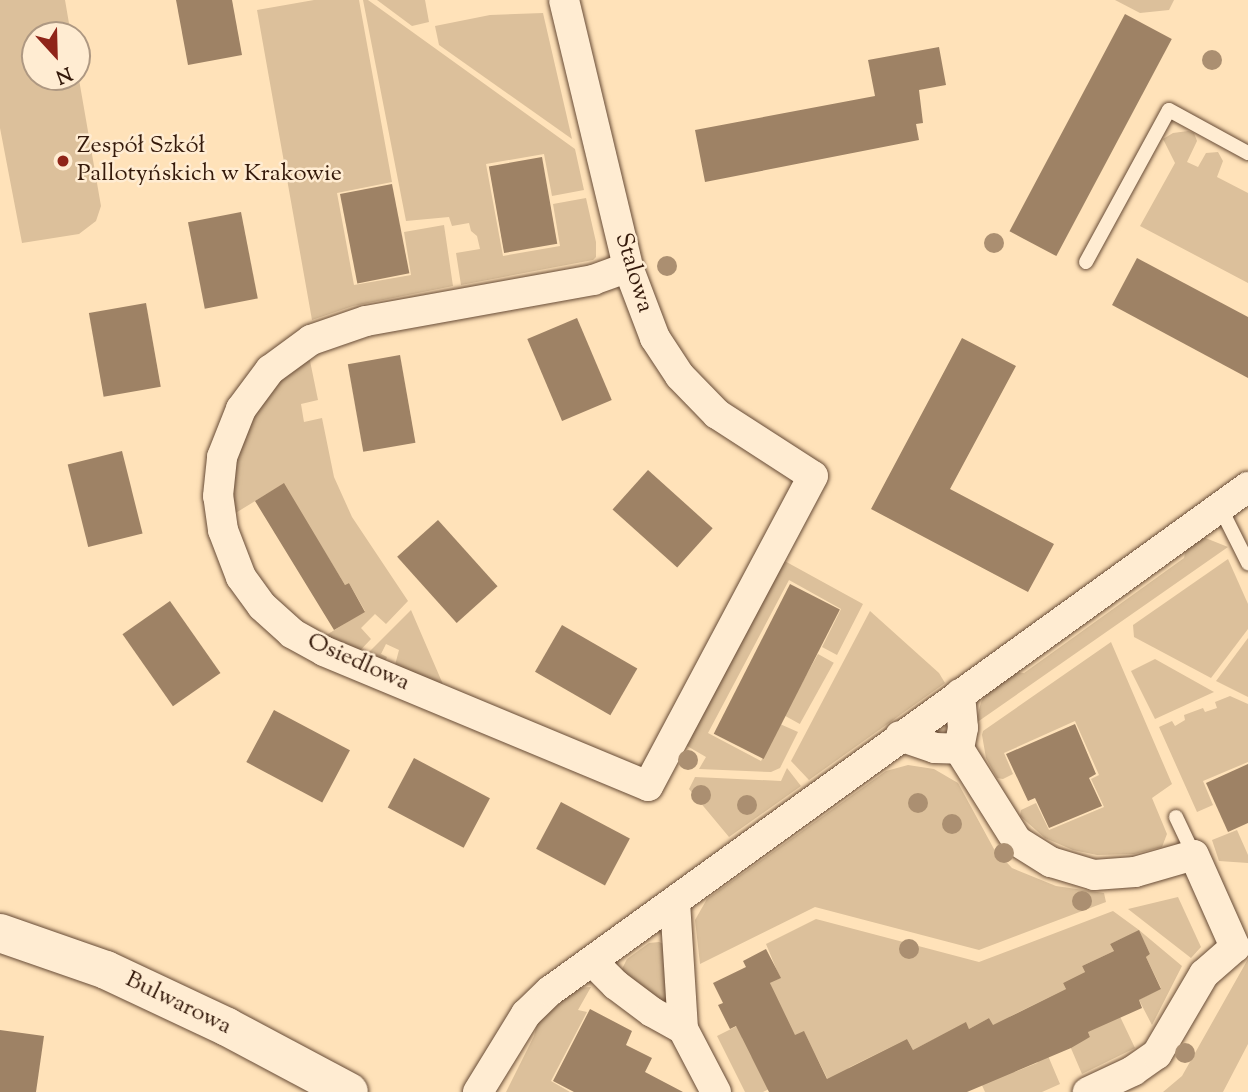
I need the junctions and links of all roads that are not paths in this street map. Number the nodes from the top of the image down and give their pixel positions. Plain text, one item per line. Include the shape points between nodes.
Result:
1 (564, 0) edge
2 (1248, 153) edge
3 (1086, 262) dead end
4 (628, 267) junction
5 (813, 476) joint
6 (1248, 487) edge
7 (1220, 507) junction
8 (1248, 563) edge
9 (960, 694) junction
10 (900, 736) junction
11 (959, 749) junction
12 (1176, 817) dead end
13 (1194, 855) junction
14 (675, 902) junction
15 (0, 933) edge
16 (592, 961) junction
17 (683, 1029) junction
18 (349, 1092) edge
19 (478, 1092) edge
20 (716, 1092) edge
21 (1088, 1092) edge

1 - 4 street, Stalowa
2 - 3 lane via 1169,110
4 - 5 street, Stalowa via 655,338 697,397 740,432
4 - 5 street, Osiedlowa via 593,280 351,325 310,340 270,370 241,409 218,478 219,512 228,548 262,606 292,633 324,651 648,786
6 - 7 street
7 - 8 lane
7 - 9 street
9 - 10 street
9 - 11 street via 963,728
10 - 11 street via 935,748
10 - 14 street
11 - 13 street via 1010,833 1026,849 1051,862 1081,873 1108,876
12 - 13 lane
13 - 21 street via 1236,947 1204,974 1165,1043 1147,1063
14 - 16 street
14 - 17 street
15 - 18 street, Bulwarowa via 106,970
16 - 17 street via 634,999
16 - 19 street via 526,1014
17 - 20 street

